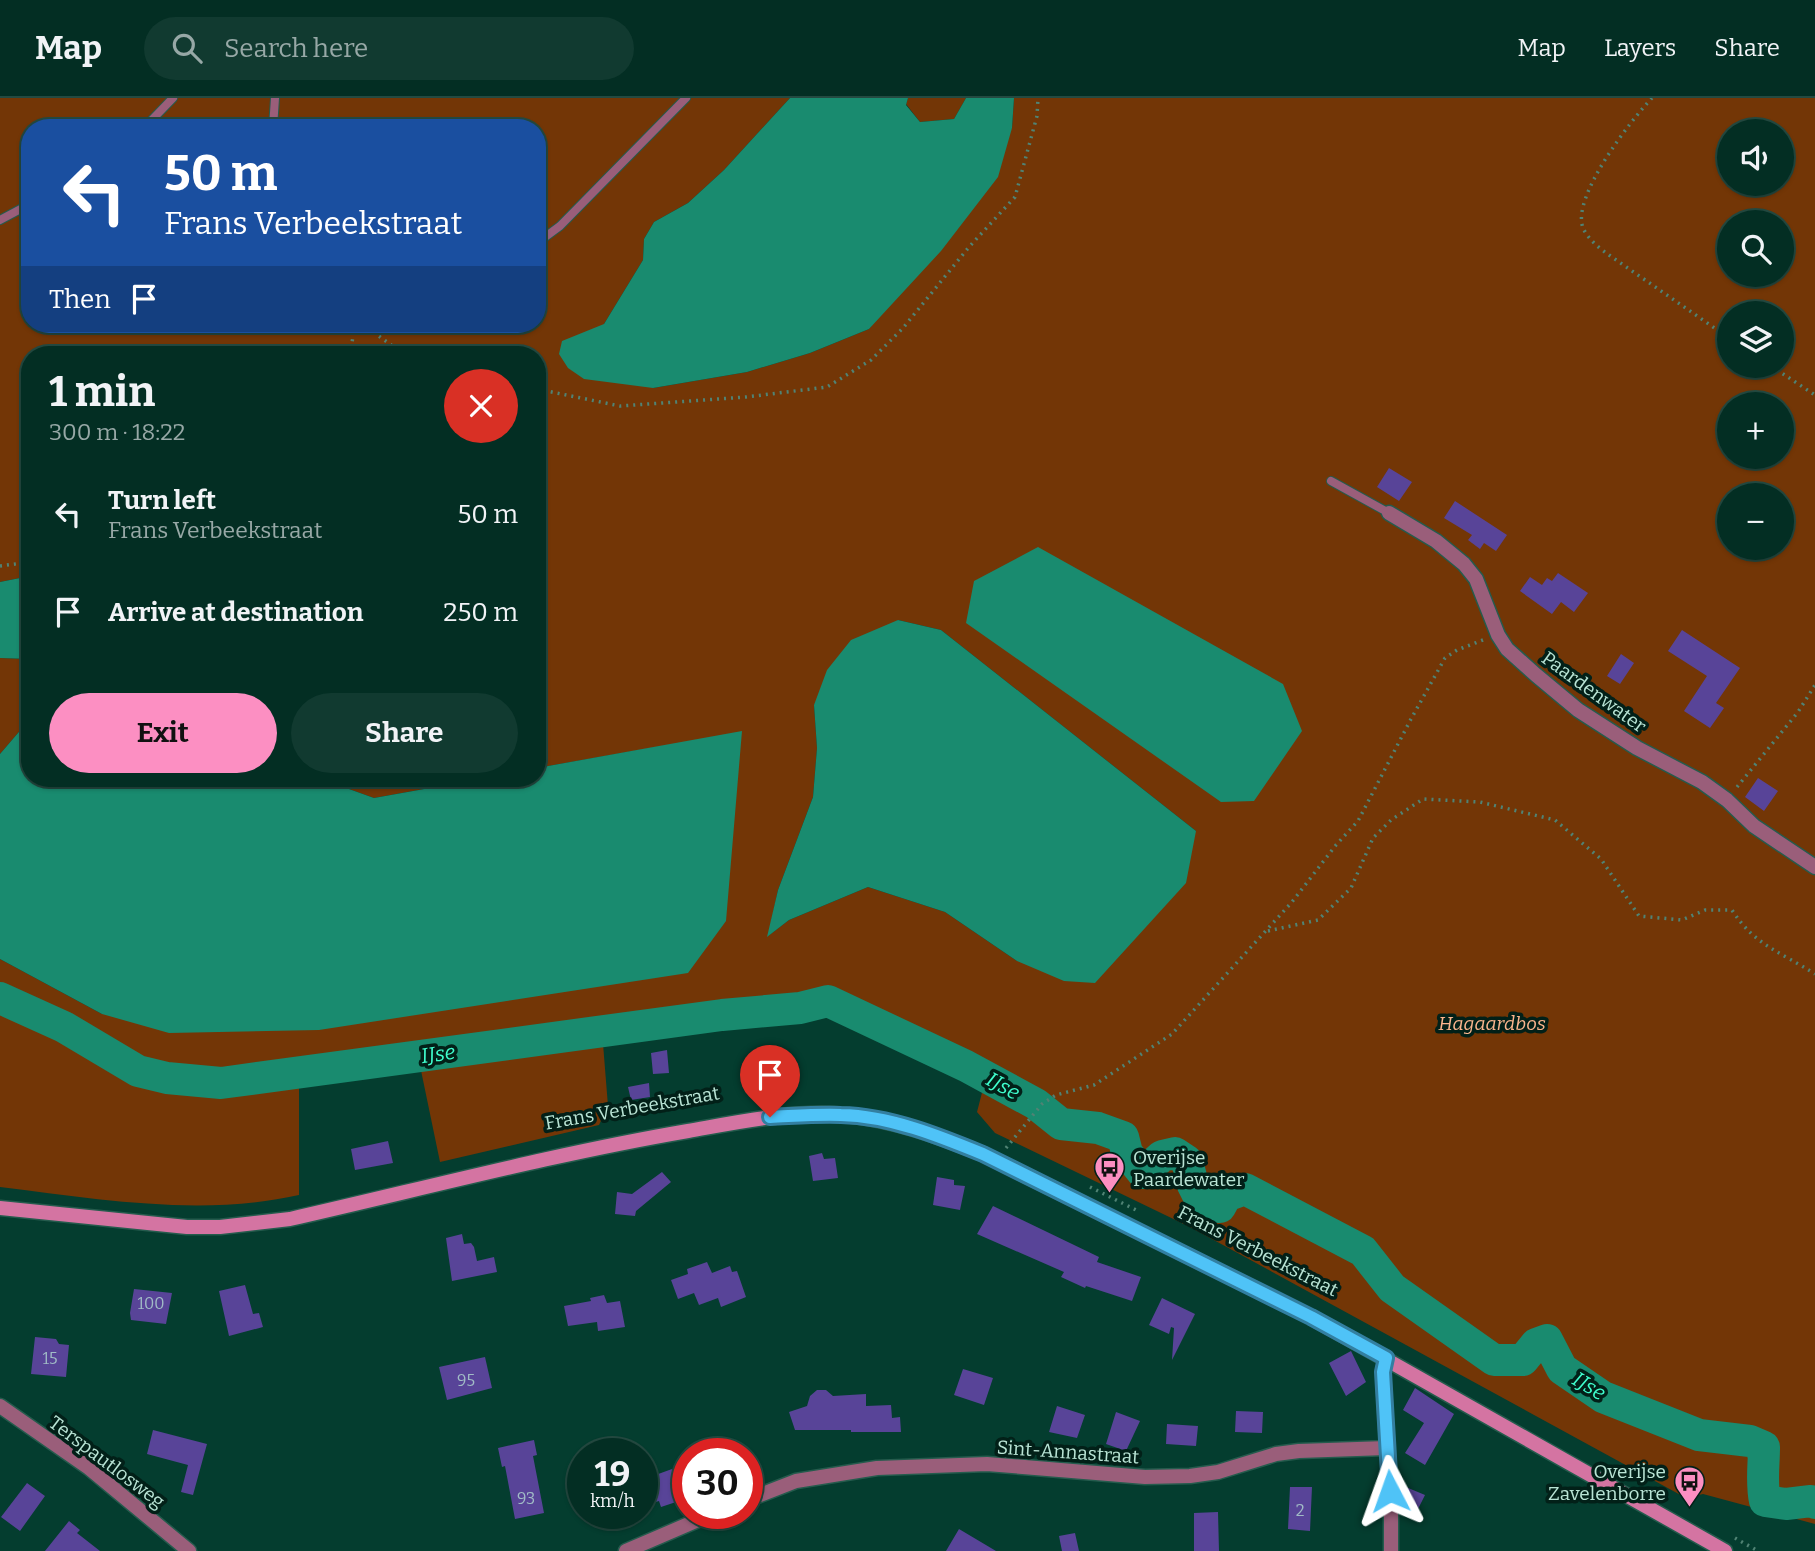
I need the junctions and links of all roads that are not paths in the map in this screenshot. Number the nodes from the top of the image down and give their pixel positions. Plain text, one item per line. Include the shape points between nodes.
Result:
1 (173, 98) edge
2 (275, 98) edge
3 (686, 98) edge
4 (153, 119) edge
5 (274, 119) edge
6 (21, 209) edge
7 (0, 220) edge
8 (546, 236) edge
9 (1331, 481) dead end
10 (1389, 513) joint
11 (1815, 867) edge
12 (0, 1208) edge
13 (1386, 1358) junction
14 (0, 1406) edge
15 (1386, 1448) junction
16 (763, 1494) edge
17 (677, 1529) edge
18 (189, 1551) edge
19 (626, 1551) edge
20 (1391, 1551) edge
21 (1725, 1551) edge

1 - 4 lane
2 - 5 lane
3 - 8 lane
6 - 7 lane
9 - 10 lane
10 - 11 street, Paardenwater via 1464,564 1484,594 1507,649 1578,710 1702,782 1754,826
12 - 13 main road, Frans Verbeekstraat via 187,1227 249,1224 290,1219 603,1145 770,1117 843,1115 908,1127 983,1154
13 - 15 street
13 - 21 main road, Frans Verbeekstraat
14 - 18 street, Terspautlosweg via 89,1468
15 - 16 street, Sint-Annastraat via 1276,1454 1190,1476 1146,1477 987,1464 877,1468 796,1481
15 - 20 street
17 - 19 street

